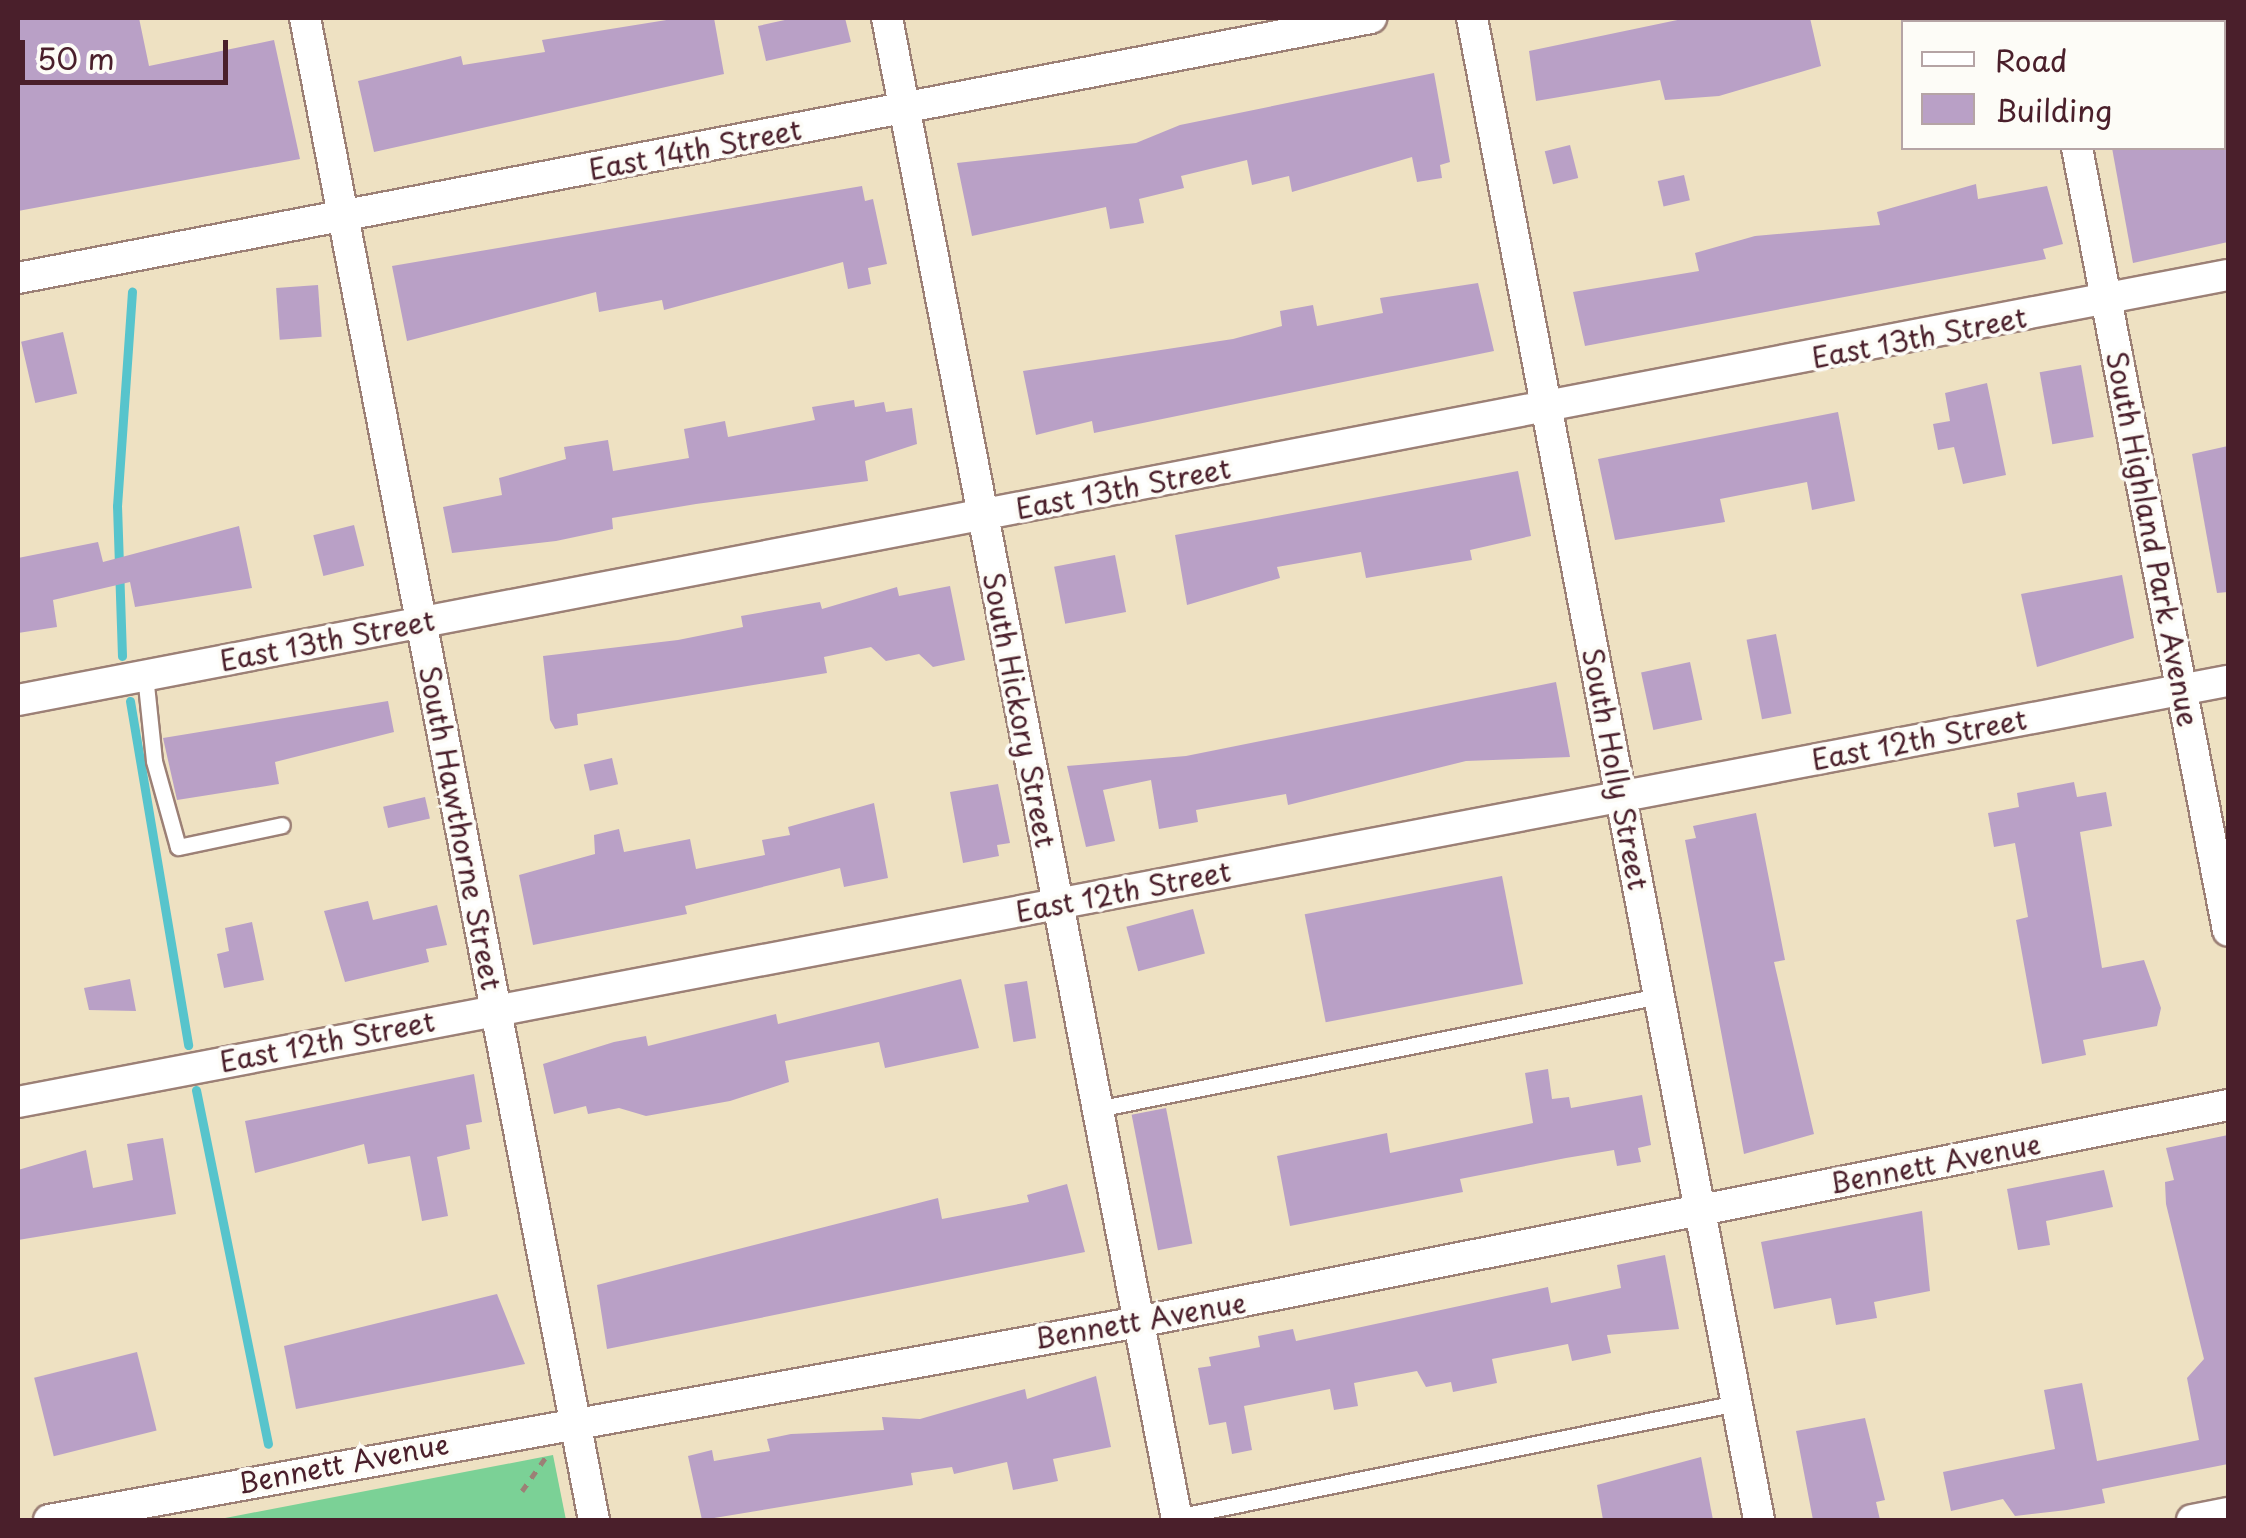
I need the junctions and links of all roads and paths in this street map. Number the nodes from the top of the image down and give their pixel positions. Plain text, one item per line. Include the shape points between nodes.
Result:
1 (306, 18) edge
2 (886, 18) edge
3 (1371, 18) edge
4 (1472, 18) edge
5 (904, 109) junction
6 (2077, 150) edge
7 (344, 218) junction
8 (2228, 276) edge
9 (18, 278) edge
10 (2107, 301) junction
11 (1546, 408) junction
12 (983, 515) junction
13 (422, 622) junction
14 (145, 674) junction
15 (2228, 681) edge
16 (2182, 690) junction
17 (18, 700) edge
18 (1620, 795) junction
19 (282, 826) dead end
20 (1058, 904) junction
21 (2228, 931) edge
22 (1659, 996) junction
23 (496, 1008) junction
24 (18, 1102) edge
25 (2228, 1105) edge
26 (1097, 1109) junction
27 (1700, 1210) junction
28 (1138, 1322) junction
29 (1737, 1403) junction
30 (574, 1418) junction
31 (2228, 1513) edge
32 (1176, 1519) edge
33 (49, 1520) edge
34 (594, 1520) edge
35 (1759, 1520) edge
36 (2192, 1520) edge

1 - 7 street, South Hawthorne Street
2 - 5 street, South Hickory Street
3 - 5 street, East 14th Street
4 - 11 street, South Holly Street
5 - 7 street, East 14th Street
5 - 12 street, South Hickory Street
6 - 10 street, South Highland Park Avenue
7 - 9 street, East 14th Street
7 - 13 street, South Hawthorne Street
8 - 10 street, East 13th Street
10 - 11 street, East 13th Street
10 - 16 street, South Highland Park Avenue
11 - 12 street, East 13th Street
11 - 18 street, South Holly Street
12 - 13 street, East 13th Street
12 - 20 street, South Hickory Street
13 - 14 street, East 13th Street
13 - 23 street, South Hawthorne Street
14 - 17 street, East 13th Street
14 - 19 lane via 154,761 178,847
15 - 16 street, East 12th Street
16 - 18 street, East 12th Street
16 - 21 street, South Highland Park Avenue
18 - 20 street, East 12th Street
18 - 22 street, South Holly Street
20 - 23 street, East 12th Street
20 - 26 street, South Hickory Street
22 - 26 lane
22 - 27 street, South Holly Street
23 - 24 street, East 12th Street
23 - 30 street, South Hawthorne Street
25 - 27 street, Bennett Avenue
26 - 28 street, South Hickory Street
27 - 28 street, Bennett Avenue
27 - 29 street, South Holly Street
28 - 30 street, Bennett Avenue
28 - 32 street, South Hickory Street
29 - 32 lane
29 - 35 street, South Holly Street
30 - 33 street, Bennett Avenue
30 - 34 street, South Hawthorne Street
31 - 36 street

